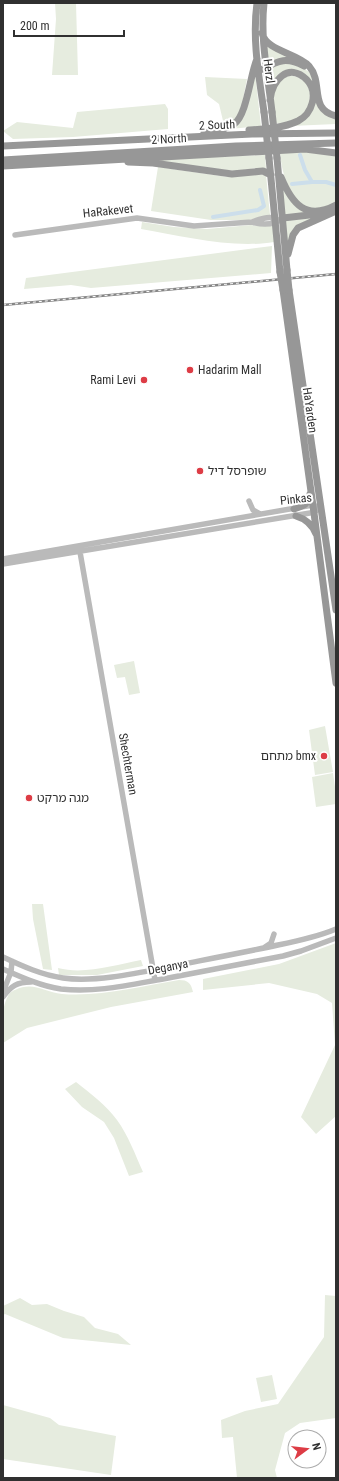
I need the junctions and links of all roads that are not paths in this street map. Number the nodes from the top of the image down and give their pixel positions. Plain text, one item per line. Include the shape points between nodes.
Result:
1 (257, 3) edge
2 (264, 3) edge
3 (262, 33) junction
4 (256, 59) junction
5 (266, 67) junction
6 (258, 73) junction
7 (316, 79) junction
8 (270, 100) junction
9 (336, 116) edge
10 (208, 132) junction
11 (336, 132) edge
12 (180, 138) junction
13 (275, 140) joint
14 (336, 143) edge
15 (3, 146) edge
16 (336, 153) edge
17 (3, 160) edge
18 (94, 160) junction
19 (3, 166) edge
20 (278, 170) junction
21 (271, 175) junction
22 (336, 205) edge
23 (336, 210) edge
24 (278, 220) junction
25 (15, 235) dead end
26 (285, 268) junction
27 (286, 290) junction
28 (310, 483) junction
29 (249, 501) dead end
30 (316, 509) junction
31 (295, 512) junction
32 (260, 515) junction
33 (317, 538) junction
34 (80, 552) junction
35 (3, 559) edge
36 (3, 564) edge
37 (336, 610) edge
38 (336, 683) edge
39 (336, 929) edge
40 (274, 934) dead end
41 (336, 938) edge
42 (259, 950) junction
43 (3, 957) edge
44 (12, 961) junction
45 (153, 970) junction
46 (4, 971) edge
47 (11, 972) junction
48 (155, 980) junction
49 (34, 982) junction
50 (3, 992) edge
51 (3, 997) edge

1 - 4 highway, Herzl via 254,32
2 - 3 highway, Herzl
3 - 5 highway, Herzl
3 - 7 highway via 264,40 269,44 307,64
4 - 6 highway, Herzl
4 - 10 highway via 240,118 234,125
5 - 6 highway
5 - 7 highway via 278,61 293,61 307,68
5 - 8 highway, Herzl
6 - 21 highway, Herzl, bridge
7 - 9 highway via 321,106 327,113
8 - 10 highway via 275,82 281,76 294,73 310,85 313,101 302,119 290,124 267,129
8 - 13 highway, Herzl, bridge
10 - 12 highway
11 - 12 highway, 2 South
12 - 15 highway, 2 South
13 - 20 highway, HaYarden, bridge
14 - 17 highway, 2 North via 236,146
16 - 18 highway via 305,149
18 - 19 highway
18 - 21 highway via 232,174 263,171
20 - 22 highway via 289,196 298,205 314,211
20 - 24 highway, HaYarden
21 - 24 highway
23 - 24 highway
23 - 26 highway via 296,230 291,240
24 - 25 street, HaRakevet via 258,219 252,222 194,226 137,218
24 - 26 highway, HaYarden
24 - 26 highway, HaYarden via 284,234
26 - 27 highway, HaYarden, bridge
27 - 28 highway, HaYarden
27 - 30 highway, HaYarden
28 - 30 highway, HaYarden
28 - 31 highway via 307,502
29 - 32 street via 253,510
30 - 31 street, Pinkas
30 - 33 highway, HaYarden
30 - 37 highway, HaYarden
31 - 32 street, Pinkas
31 - 33 highway via 313,528
31 - 34 street, Pinkas
32 - 35 street, Pinkas
33 - 38 highway, HaYarden
34 - 36 street, Pinkas
34 - 45 street, Shechterman
39 - 42 street, Deganya via 307,939
40 - 42 street via 271,943
41 - 48 street, Deganya via 283,956
42 - 45 street, Deganya
43 - 44 street, Deganya
44 - 45 street, Deganya via 34,971 64,978 97,978
44 - 46 street
44 - 47 street
45 - 48 street, Shechterman
46 - 47 street, Deganya
47 - 49 street, Deganya
47 - 50 street
48 - 49 street, Deganya via 77,990 59,989
49 - 51 street via 13,985

